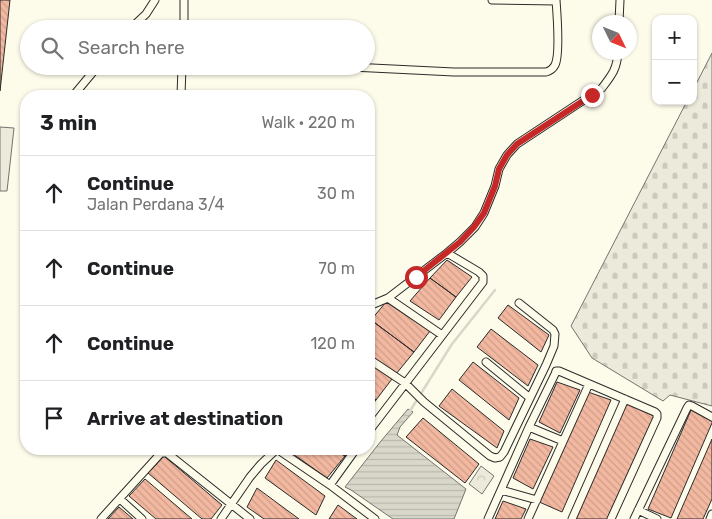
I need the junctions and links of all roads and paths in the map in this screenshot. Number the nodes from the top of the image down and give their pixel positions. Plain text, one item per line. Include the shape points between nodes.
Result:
1 (155, 0) edge
2 (184, 0) edge
3 (492, 0) edge
4 (620, 0) edge
5 (556, 1) edge
6 (619, 15) edge
7 (140, 20) edge
8 (184, 20) edge
9 (617, 60) edge
10 (375, 68) edge
11 (90, 75) edge
12 (182, 75) edge
13 (78, 90) edge
14 (181, 90) edge
15 (447, 253) junction
16 (388, 298) junction
17 (519, 302) dead end
18 (375, 303) edge
19 (442, 335) junction
20 (486, 362) dead end
21 (375, 363) edge
22 (405, 384) junction
23 (589, 384) junction
24 (530, 398) junction
25 (624, 399) junction
26 (712, 417) edge
27 (375, 423) edge
28 (528, 427) junction
29 (563, 441) junction
30 (159, 455) edge
31 (170, 455) edge
32 (271, 455) edge
33 (286, 455) edge
34 (352, 455) edge
35 (330, 485) junction
36 (501, 490) junction
37 (120, 499) junction
38 (537, 500) junction
39 (231, 504) junction
40 (638, 510) junction
41 (712, 514) edge
42 (101, 519) edge
43 (142, 519) edge
44 (221, 519) edge
45 (250, 519) edge
46 (375, 519) edge
47 (488, 519) edge
48 (529, 519) edge
49 (572, 519) edge
50 (611, 519) edge
51 (634, 519) edge
52 (657, 519) edge
53 (710, 519) edge

1 - 7 street
2 - 8 street
3 - 5 street
4 - 6 street
5 - 10 street via 556,62 546,72
9 - 15 street via 612,76 602,88 517,144 507,155 484,213
11 - 13 street
12 - 14 street
15 - 16 street
15 - 19 street via 480,272 483,282
16 - 18 street
16 - 19 street
17 - 24 street via 555,334 554,346
19 - 22 street
20 - 24 street
21 - 22 street
22 - 24 street via 495,458 504,452
22 - 27 street
23 - 25 street
23 - 28 street via 556,371
23 - 29 street
25 - 49 street
25 - 50 street via 655,412 657,418
26 - 40 street via 689,405
28 - 29 street
28 - 36 street
29 - 38 street
30 - 37 street
31 - 39 street
32 - 39 street
33 - 35 street
34 - 35 street
35 - 46 street
36 - 38 street
36 - 47 street
37 - 42 street
37 - 43 street
38 - 48 street
39 - 44 street
39 - 45 street
40 - 51 street
40 - 52 street
41 - 53 street

